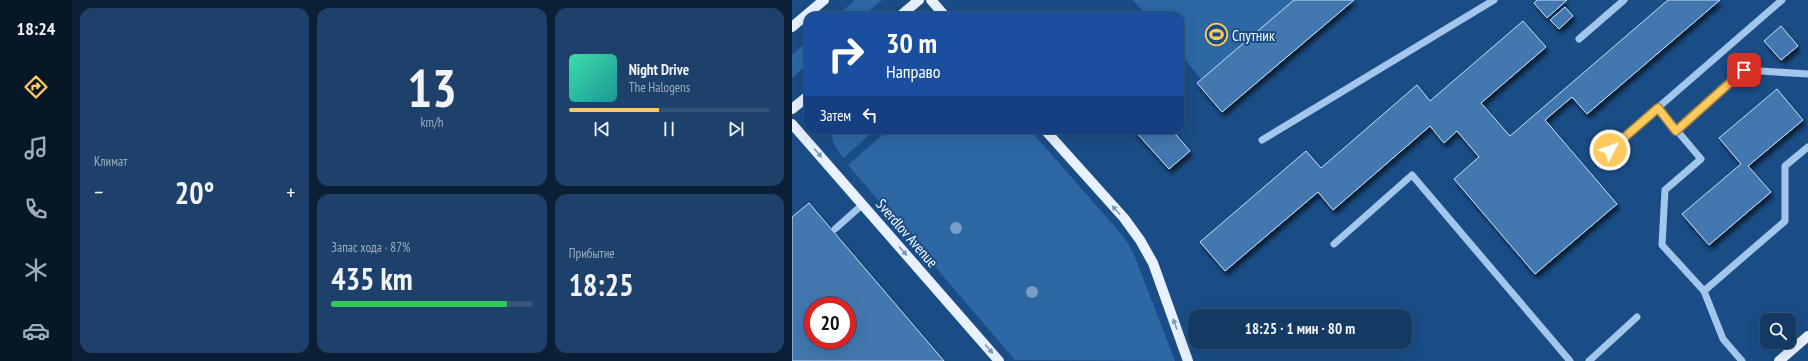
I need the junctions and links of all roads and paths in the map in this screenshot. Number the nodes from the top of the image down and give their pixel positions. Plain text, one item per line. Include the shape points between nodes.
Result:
1 (824, 0) edge
2 (919, 0) edge
3 (931, 0) edge
4 (1494, 0) edge
5 (1623, 0) edge
6 (1782, 0) edge
7 (810, 12) edge
8 (905, 12) edge
9 (942, 12) edge
10 (804, 17) edge
11 (792, 27) edge
12 (1579, 39) dead end
13 (1808, 74) edge
14 (804, 100) edge
15 (1658, 108) junction
16 (792, 110) edge
17 (792, 124) edge
18 (1676, 131) junction
19 (1049, 134) edge
20 (1262, 140) dead end
21 (1808, 147) edge
22 (1600, 158) dead end
23 (862, 204) junction
24 (835, 229) dead end
25 (1334, 244) dead end
26 (1704, 291) junction
27 (1637, 317) dead end
28 (1808, 336) edge
29 (999, 361) edge
30 (1188, 361) edge
31 (1570, 361) edge
32 (1589, 361) edge
33 (1742, 361) edge
34 (1779, 361) edge

1 - 7 main road
2 - 8 main road
3 - 9 main road
4 - 20 lane
5 - 12 lane
6 - 15 lane
10 - 11 main road
13 - 18 lane via 1744,70
14 - 16 main road
15 - 18 lane
15 - 22 lane
17 -> 23 main road, Sverdlov Avenue
18 - 26 lane via 1700,159 1665,190 1662,245
30 -> 19 main road via 1153,263 1140,240 1124,218
21 - 26 lane via 1785,166 1785,221
23 - 24 lane
23 -> 29 main road, Sverdlov Avenue
25 - 31 lane via 1412,175
26 - 33 lane via 1723,339
27 - 32 lane
28 - 34 main road

